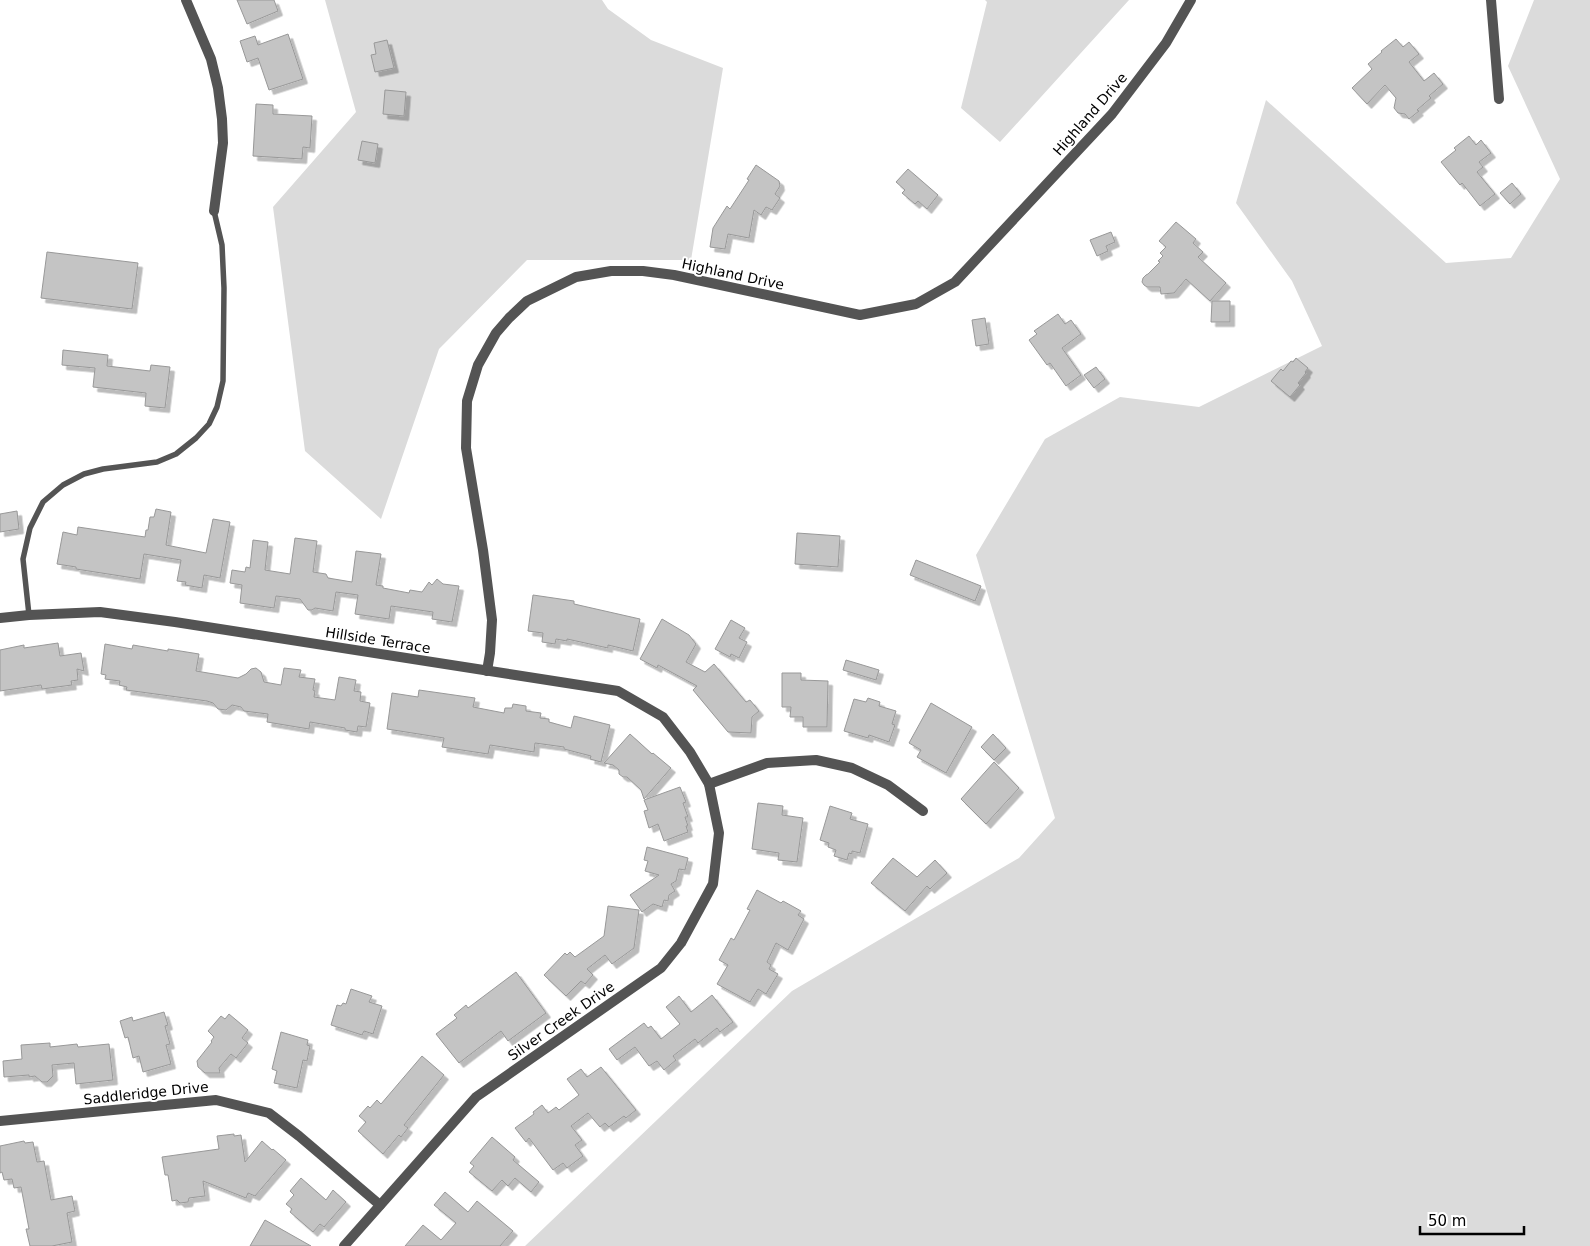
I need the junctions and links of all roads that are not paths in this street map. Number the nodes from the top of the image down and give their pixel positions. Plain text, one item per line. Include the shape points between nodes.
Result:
1 (186, 0) edge
2 (1191, 0) edge
3 (1491, 0) edge
4 (1499, 99) dead end
5 (214, 210) joint
6 (29, 615) junction
7 (0, 618) edge
8 (486, 671) junction
9 (709, 784) junction
10 (923, 812) dead end
11 (0, 1121) edge
12 (380, 1205) junction
13 (344, 1246) edge

1 - 5 street via 211,59 220,103 223,143
2 - 8 street, Highland Drive via 1166,42 1112,114 955,282 916,304 860,315 674,276 643,271 611,271 576,277 527,301 509,318 496,333 478,365 467,401 466,448 492,620
3 - 4 street
5 - 6 lane via 222,245 224,288 223,381 217,407 209,424 176,454 157,462 84,474 43,502 30,528 23,559
6 - 7 street, Hillside Terrace
6 - 8 street, Hillside Terrace via 100,612
8 - 9 street, Hillside Terrace via 618,691 663,717
9 - 10 street via 767,763 816,760 852,768 870,776 888,785
9 - 12 street, Silver Creek Drive via 719,833 713,884 676,950 661,968 476,1096
11 - 12 street, Saddleridge Drive via 216,1100 269,1113
12 - 13 street, Silver Creek Drive

